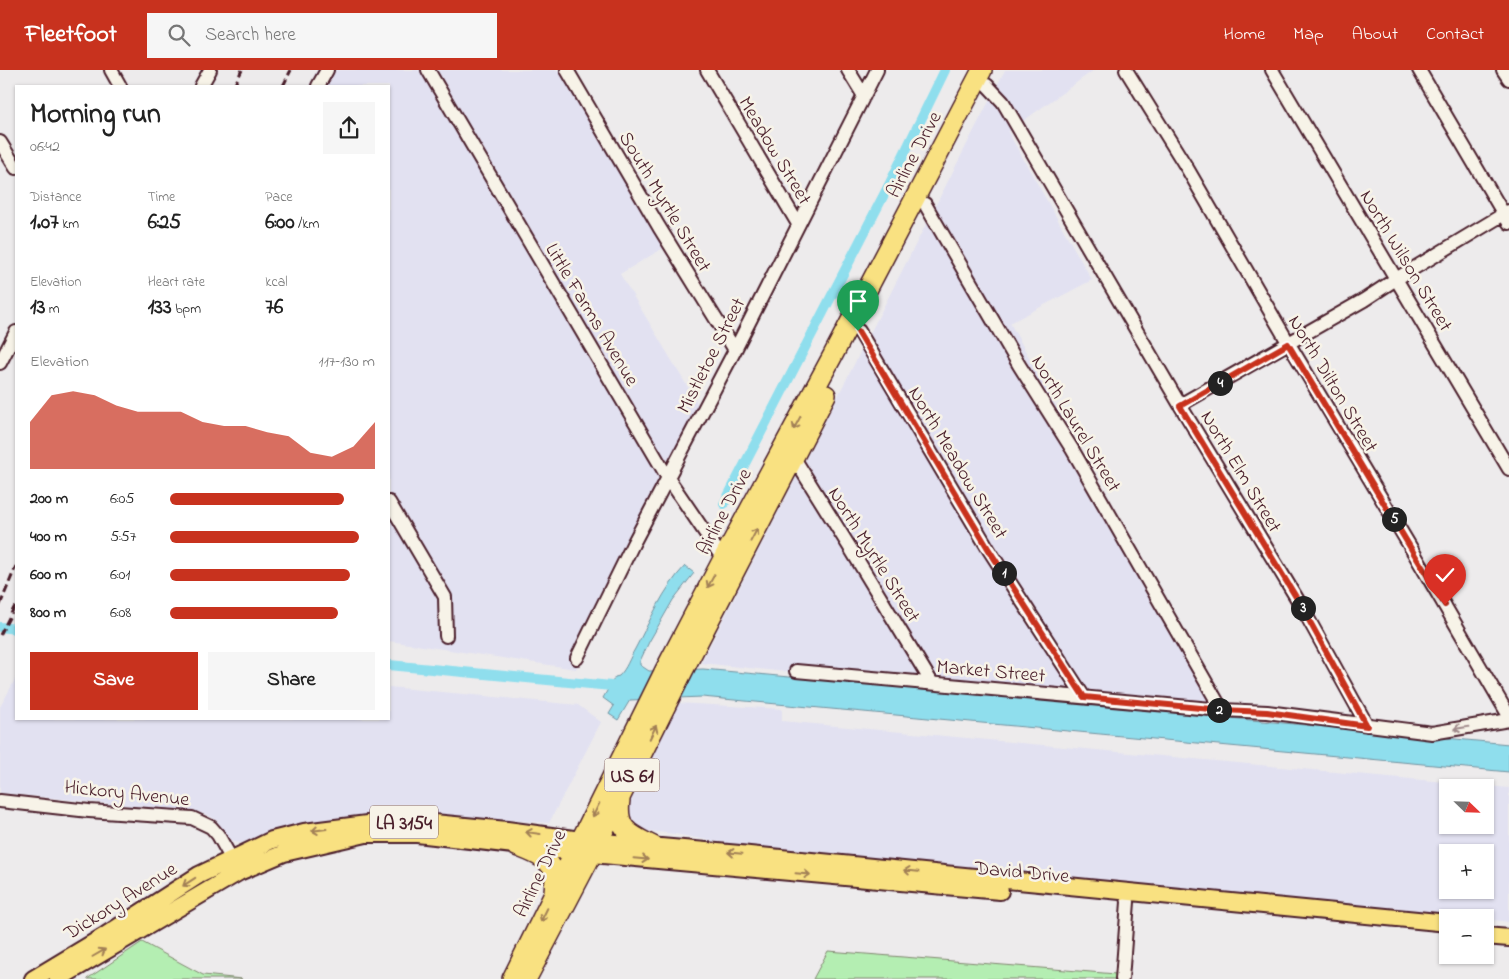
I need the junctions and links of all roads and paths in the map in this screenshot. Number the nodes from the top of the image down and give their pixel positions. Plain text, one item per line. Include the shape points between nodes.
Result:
1 (111, 70) edge
2 (210, 70) edge
3 (327, 70) edge
4 (428, 70) edge
5 (568, 70) edge
6 (707, 70) edge
7 (848, 70) edge
8 (877, 70) edge
9 (1126, 70) edge
10 (1272, 70) edge
11 (1419, 70) edge
12 (1503, 70) edge
13 (988, 75) edge
14 (1509, 79) edge
15 (119, 85) edge
16 (202, 85) edge
17 (319, 85) edge
18 (864, 96) junction
19 (0, 142) edge
20 (15, 166) edge
21 (920, 202) junction
22 (1507, 217) edge
23 (798, 224) junction
24 (1396, 279) junction
25 (854, 328) junction
26 (15, 334) edge
27 (1288, 344) junction
28 (735, 350) junction
29 (0, 363) edge
30 (1180, 406) junction
31 (788, 453) junction
32 (1509, 469) edge
33 (668, 478) junction
34 (390, 504) edge
35 (729, 565) junction
36 (446, 636) dead end
37 (576, 658) dead end
38 (796, 671) dead end
39 (932, 683) junction
40 (662, 694) junction
41 (1084, 697) junction
42 (1222, 710) junction
43 (1509, 716) edge
44 (1509, 720) edge
45 (1367, 726) junction
46 (620, 798) junction
47 (0, 801) edge
48 (516, 846) junction
49 (653, 846) junction
50 (587, 847) junction
51 (235, 865) junction
52 (554, 895) junction
53 (1127, 897) junction
54 (1439, 922) edge
55 (1494, 928) edge
56 (1509, 929) edge
57 (1439, 931) edge
58 (1494, 937) edge
59 (1509, 938) edge
60 (33, 979) edge
61 (58, 979) edge
62 (512, 979) edge
63 (526, 979) edge
64 (1122, 979) edge

1 - 15 street
2 - 16 street
3 - 17 street
4 - 33 street, Little Farms Avenue
5 - 28 street, South Myrtle Street
6 - 23 street, Meadow Street
7 - 18 street
8 - 18 street, Mistletoe Street
9 - 27 street, North Dilton Street via 1187,168
10 - 24 street, North Wilson Street
11 - 22 street
12 - 14 street
13 - 21 highway, Airline Drive / US 61
13 - 30 street, North Elm Street
18 - 23 street, Mistletoe Street
19 - 20 street
21 - 25 highway, Airline Drive / US 61
21 - 42 street, North Laurel Street via 1072,449
22 - 24 street
23 - 28 street, Mistletoe Street
24 - 27 street
24 - 32 street, North Wilson Street
25 - 31 highway, Airline Drive / US 61
25 - 41 street, North Meadow Street via 989,550
26 - 29 street
27 - 30 street
27 - 43 street, North Dilton Street
28 - 33 street, Mistletoe Street
30 - 45 street, North Elm Street via 1299,602
31 - 35 highway, Airline Drive / US 61
31 - 39 street, North Myrtle Street
33 - 35 street, Little Farms Avenue
33 - 37 street, Mistletoe Street
34 - 36 street via 445,598
35 - 40 highway, Airline Drive / US 61
38 - 39 street, Market Street
39 - 41 street, Market Street
46 -> 40 highway, Airline Drive / US 61
40 -> 50 highway, Airline Drive / US 61
41 - 42 street, Market Street
42 - 45 street, Market Street via 1267,712
44 -> 45 street, Market Street via 1432,733
46 - 49 highway via 618,813 622,825 631,835
46 - 50 highway, Airline Drive / US 61
47 - 51 street, Hickory Avenue via 192,818 211,827
48 - 50 main road, LA 3154
48 - 51 main road, LA 3154 via 417,834 366,834
48 - 52 highway via 551,866 555,876
49 - 50 main road, David Drive
53 -> 49 main road, David Drive
50 -> 51 main road, LA 3154 via 507,830 434,822 383,822 304,832 272,840
50 - 52 highway, Airline Drive / US 61
50 -> 53 main road, David Drive
50 - 63 highway, Airline Drive / US 61
51 -> 60 main road, Dickory Avenue / LA 3154 via 199,875
61 -> 51 main road, Dickory Avenue / LA 3154
52 -> 62 highway, Airline Drive / US 61
53 - 54 main road, David Drive
53 - 57 main road, David Drive
53 - 64 street
55 - 56 main road
58 - 59 main road

